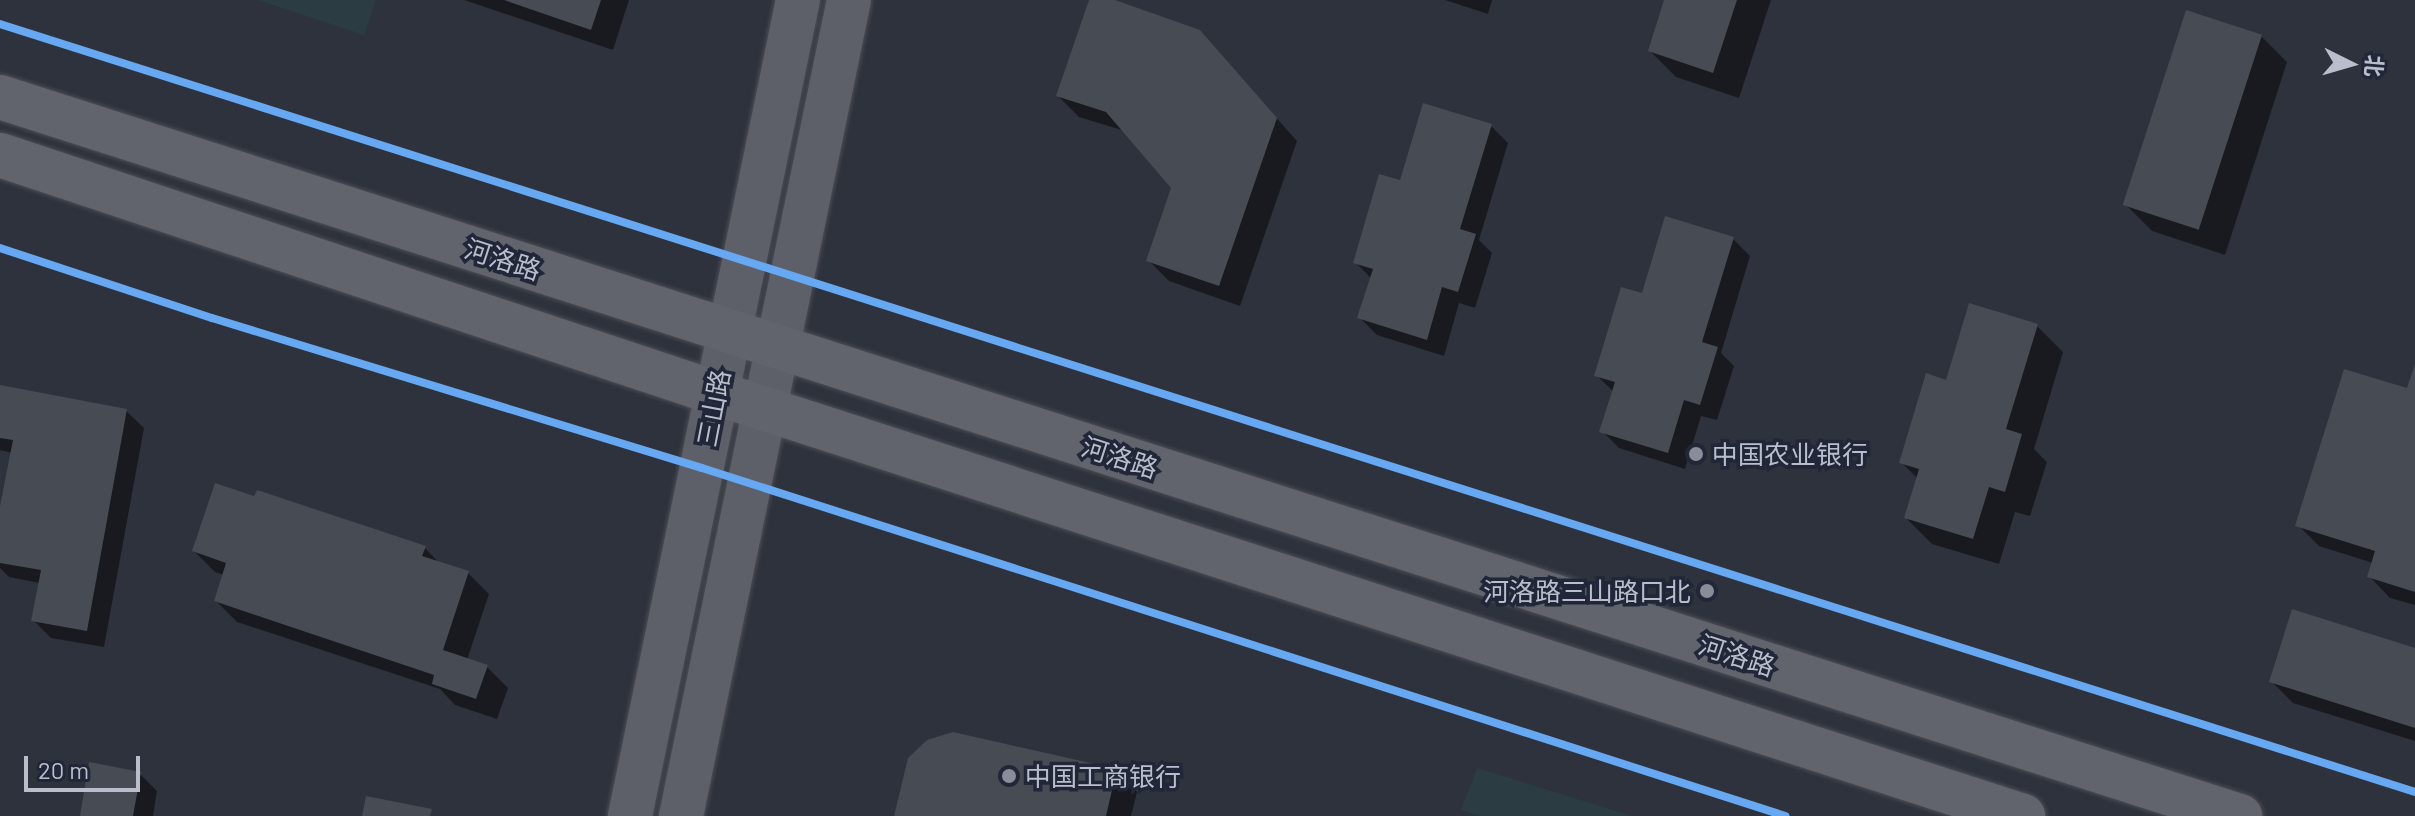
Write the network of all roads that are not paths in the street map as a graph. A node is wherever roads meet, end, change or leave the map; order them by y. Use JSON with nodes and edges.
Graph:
{"nodes":[{"id":1,"x":798,"y":0,"type":"edge"},
{"id":2,"x":849,"y":0,"type":"edge"},
{"id":3,"x":0,"y":97,"type":"edge"},
{"id":4,"x":0,"y":155,"type":"edge"},
{"id":5,"x":728,"y":330,"type":"junction"},
{"id":6,"x":776,"y":347,"type":"junction"},
{"id":7,"x":716,"y":393,"type":"junction"},
{"id":8,"x":765,"y":409,"type":"junction"},
{"id":9,"x":630,"y":816,"type":"edge"},
{"id":10,"x":681,"y":816,"type":"edge"},
{"id":11,"x":2023,"y":816,"type":"edge"},
{"id":12,"x":2240,"y":816,"type":"edge"}],
"edges":[{"from":1,"to":5,"type":"street","name":"三山路"},
{"from":2,"to":6,"type":"street","name":"三山路"},
{"from":3,"to":5,"type":"main road","name":"河洛路"},
{"from":4,"to":7,"type":"main road"},
{"from":5,"to":6,"type":"main road","name":"河洛路"},
{"from":5,"to":7,"type":"street","name":"三山路"},
{"from":6,"to":8,"type":"street","name":"三山路"},
{"from":6,"to":12,"type":"main road","name":"河洛路"},
{"from":7,"to":8,"type":"main road"},
{"from":7,"to":9,"type":"street","name":"三山路"},
{"from":8,"to":10,"type":"street","name":"三山路"},
{"from":8,"to":11,"type":"main road"}]}
